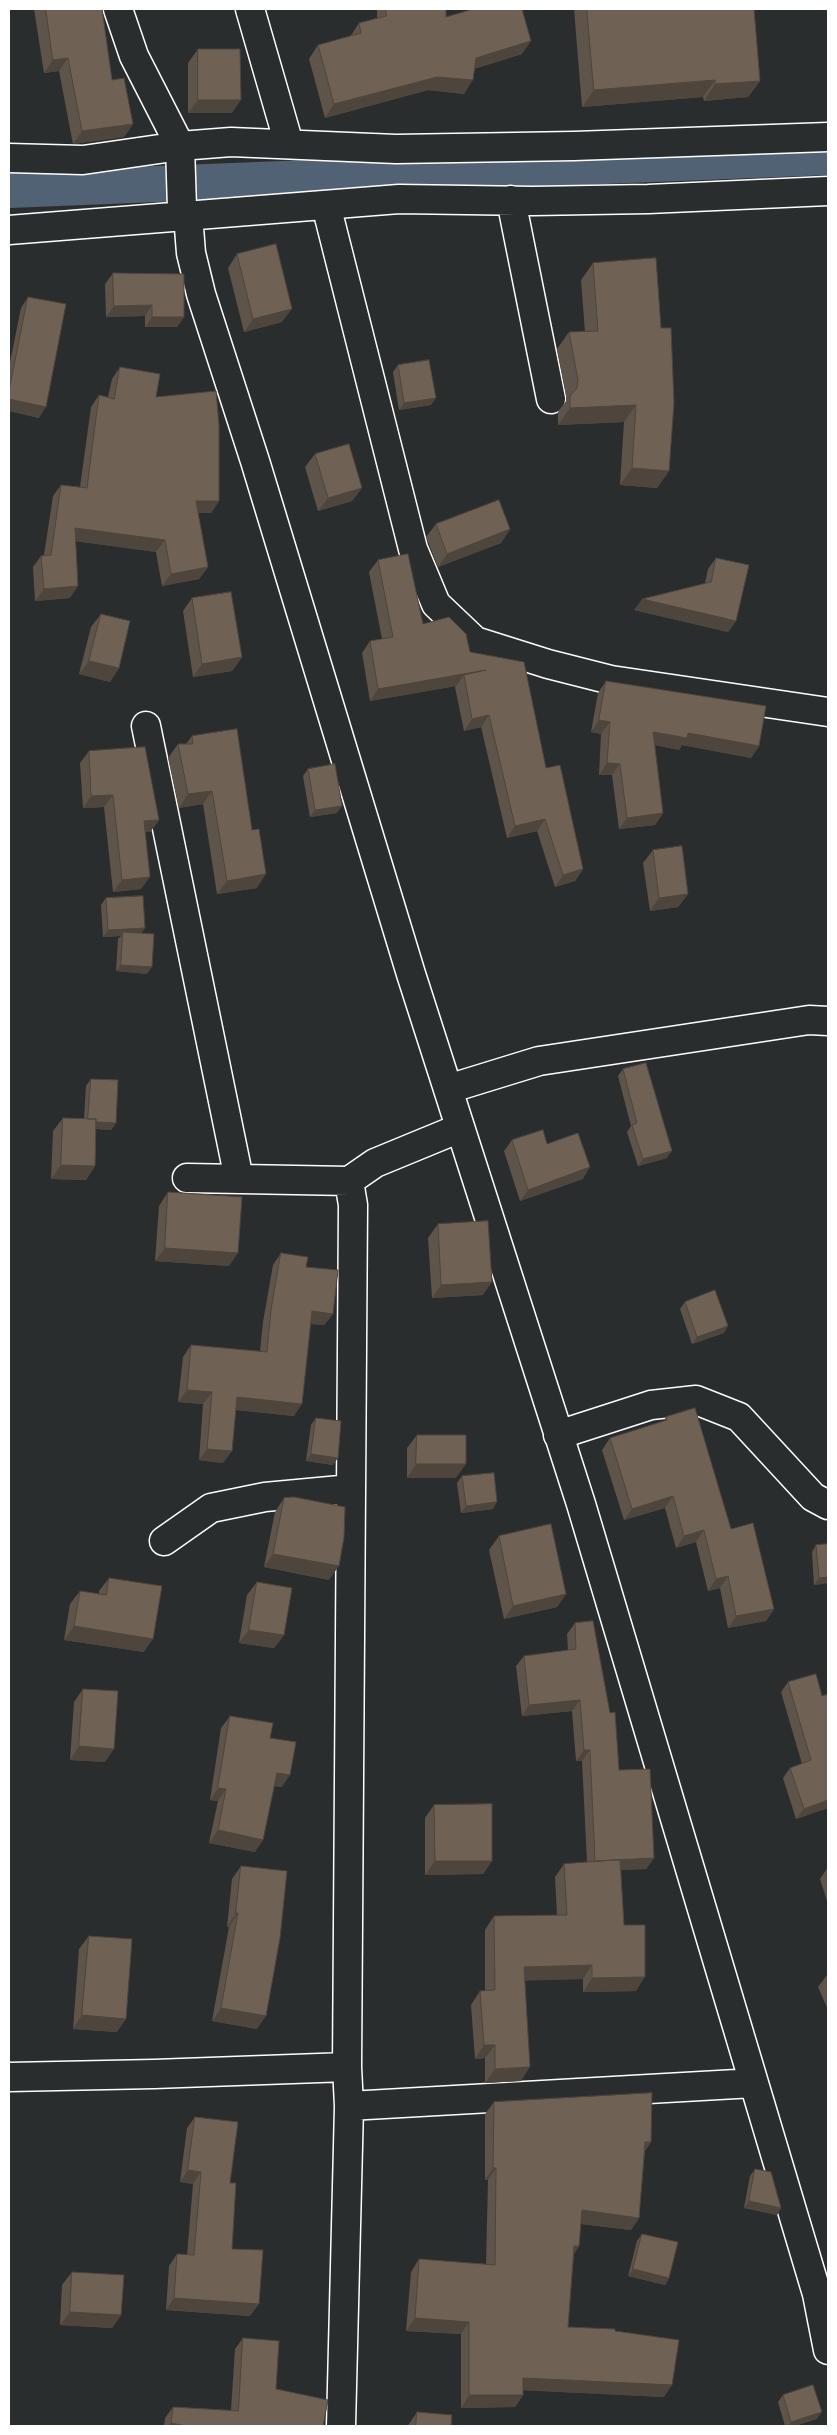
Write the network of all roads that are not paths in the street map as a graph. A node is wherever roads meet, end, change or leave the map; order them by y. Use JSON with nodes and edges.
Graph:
{"nodes":[{"id":1,"x":118,"y":9,"type":"edge"},
{"id":2,"x":250,"y":9,"type":"edge"},
{"id":3,"x":828,"y":137,"type":"edge"},
{"id":4,"x":289,"y":144,"type":"junction"},
{"id":5,"x":180,"y":157,"type":"junction"},
{"id":6,"x":9,"y":158,"type":"edge"},
{"id":7,"x":828,"y":191,"type":"edge"},
{"id":8,"x":326,"y":205,"type":"junction"},
{"id":9,"x":513,"y":210,"type":"junction"},
{"id":10,"x":185,"y":211,"type":"junction"},
{"id":11,"x":9,"y":230,"type":"edge"},
{"id":12,"x":551,"y":399,"type":"dead end"},
{"id":13,"x":828,"y":712,"type":"edge"},
{"id":14,"x":146,"y":726,"type":"dead end"},
{"id":15,"x":828,"y":1021,"type":"edge"},
{"id":16,"x":448,"y":1089,"type":"junction"},
{"id":17,"x":460,"y":1128,"type":"junction"},
{"id":18,"x":187,"y":1178,"type":"dead end"},
{"id":19,"x":239,"y":1179,"type":"junction"},
{"id":20,"x":349,"y":1181,"type":"junction"},
{"id":21,"x":558,"y":1435,"type":"junction"},
{"id":22,"x":351,"y":1489,"type":"junction"},
{"id":23,"x":828,"y":1505,"type":"edge"},
{"id":24,"x":164,"y":1541,"type":"dead end"},
{"id":25,"x":347,"y":2066,"type":"junction"},
{"id":26,"x":17,"y":2076,"type":"edge"},
{"id":27,"x":754,"y":2083,"type":"junction"},
{"id":28,"x":349,"y":2106,"type":"junction"},
{"id":29,"x":828,"y":2350,"type":"edge"},
{"id":30,"x":341,"y":2426,"type":"edge"}],
"edges":[{"from":1,"to":5,"type":"street"},
{"from":2,"to":4,"type":"street"},
{"from":3,"to":4,"type":"street"},
{"from":4,"to":5,"type":"street"},
{"from":5,"to":6,"type":"street"},
{"from":5,"to":10,"type":"street"},
{"from":7,"to":9,"type":"street"},
{"from":8,"to":9,"type":"street"},
{"from":8,"to":10,"type":"street"},
{"from":8,"to":13,"type":"street"},
{"from":9,"to":12,"type":"street"},
{"from":10,"to":11,"type":"street"},
{"from":10,"to":16,"type":"street"},
{"from":14,"to":19,"type":"street"},
{"from":15,"to":16,"type":"street"},
{"from":16,"to":17,"type":"street"},
{"from":17,"to":20,"type":"street"},
{"from":17,"to":21,"type":"street"},
{"from":18,"to":19,"type":"street"},
{"from":19,"to":20,"type":"street"},
{"from":20,"to":22,"type":"street"},
{"from":21,"to":23,"type":"street"},
{"from":21,"to":27,"type":"street"},
{"from":22,"to":24,"type":"street"},
{"from":22,"to":25,"type":"street"},
{"from":25,"to":26,"type":"street"},
{"from":25,"to":28,"type":"street"},
{"from":27,"to":28,"type":"street"},
{"from":27,"to":29,"type":"street"},
{"from":28,"to":30,"type":"street"}]}
